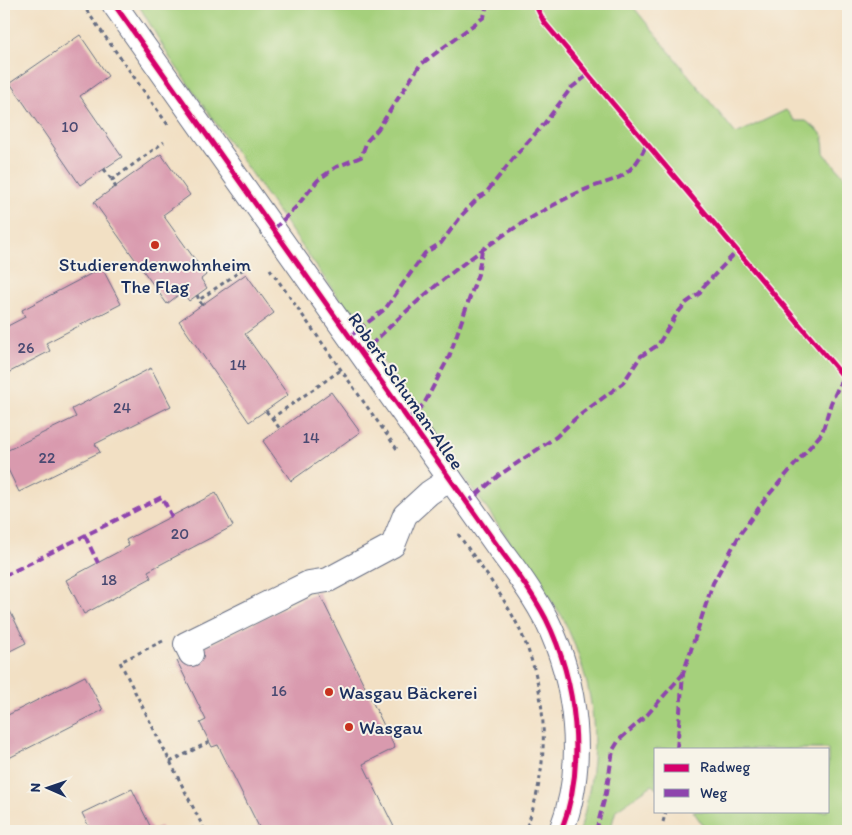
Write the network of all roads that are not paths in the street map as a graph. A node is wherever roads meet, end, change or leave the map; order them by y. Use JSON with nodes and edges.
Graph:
{"nodes":[{"id":1,"x":114,"y":4,"type":"edge"},
{"id":2,"x":450,"y":479,"type":"junction"},
{"id":3,"x":191,"y":654,"type":"dead end"},
{"id":4,"x":561,"y":831,"type":"edge"}],
"edges":[{"from":1,"to":2,"type":"street","name":"Robert-Schuman-Allee"},
{"from":2,"to":3,"type":"street"},
{"from":2,"to":4,"type":"street","name":"Robert-Schuman-Allee"}]}
